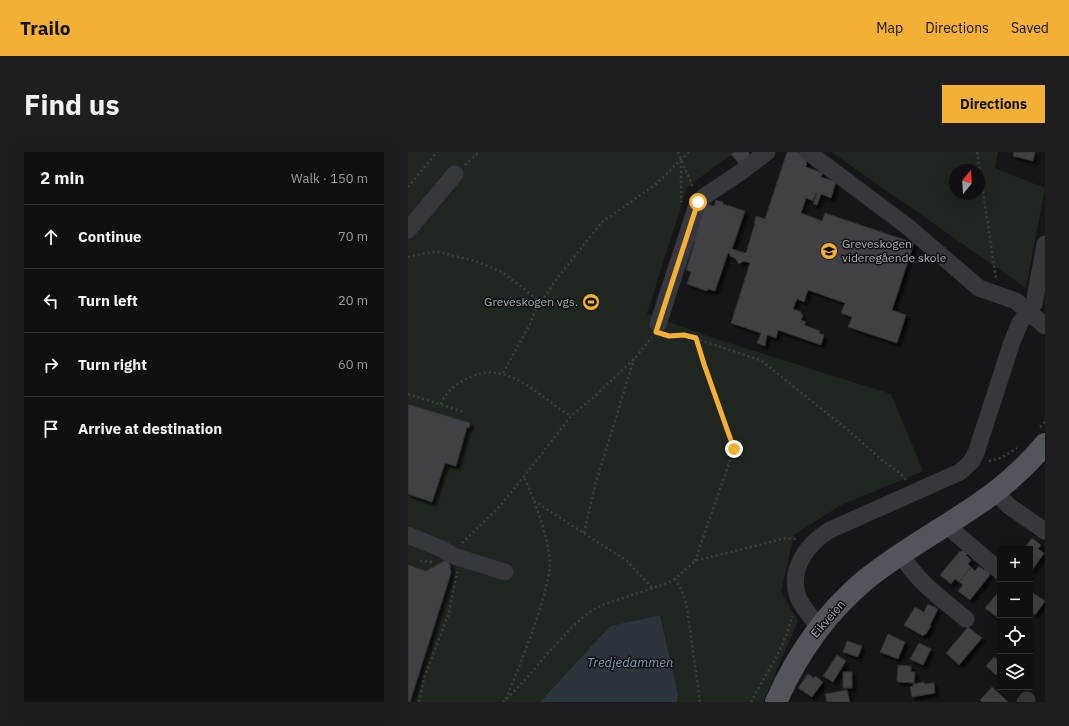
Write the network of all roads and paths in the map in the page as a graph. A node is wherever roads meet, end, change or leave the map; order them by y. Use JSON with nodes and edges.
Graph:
{"nodes":[{"id":1,"x":437,"y":152,"type":"edge"},
{"id":2,"x":678,"y":152,"type":"edge"},
{"id":3,"x":689,"y":152,"type":"edge"},
{"id":4,"x":767,"y":152,"type":"edge"},
{"id":5,"x":808,"y":152,"type":"edge"},
{"id":6,"x":977,"y":152,"type":"edge"},
{"id":7,"x":681,"y":160,"type":"junction"},
{"id":8,"x":455,"y":174,"type":"dead end"},
{"id":9,"x":408,"y":187,"type":"edge"},
{"id":10,"x":702,"y":198,"type":"junction"},
{"id":11,"x":408,"y":230,"type":"edge"},
{"id":12,"x":1045,"y":244,"type":"edge"},
{"id":13,"x":408,"y":258,"type":"edge"},
{"id":14,"x":996,"y":294,"type":"junction"},
{"id":15,"x":540,"y":300,"type":"junction"},
{"id":16,"x":1029,"y":312,"type":"junction"},
{"id":17,"x":1045,"y":326,"type":"edge"},
{"id":18,"x":657,"y":328,"type":"junction"},
{"id":19,"x":696,"y":338,"type":"junction"},
{"id":20,"x":634,"y":358,"type":"junction"},
{"id":21,"x":503,"y":373,"type":"junction"},
{"id":22,"x":408,"y":394,"type":"edge"},
{"id":23,"x":441,"y":404,"type":"junction"},
{"id":24,"x":464,"y":412,"type":"dead end"},
{"id":25,"x":571,"y":416,"type":"junction"},
{"id":26,"x":1045,"y":422,"type":"edge"},
{"id":27,"x":1036,"y":448,"type":"edge"},
{"id":28,"x":971,"y":462,"type":"junction"},
{"id":29,"x":524,"y":477,"type":"junction"},
{"id":30,"x":995,"y":492,"type":"junction"},
{"id":31,"x":915,"y":493,"type":"junction"},
{"id":32,"x":534,"y":501,"type":"junction"},
{"id":33,"x":946,"y":525,"type":"junction"},
{"id":34,"x":1045,"y":531,"type":"edge"},
{"id":35,"x":584,"y":533,"type":"junction"},
{"id":36,"x":408,"y":535,"type":"edge"},
{"id":37,"x":797,"y":546,"type":"dead end"},
{"id":38,"x":901,"y":554,"type":"junction"},
{"id":39,"x":454,"y":556,"type":"junction"},
{"id":40,"x":695,"y":561,"type":"junction"},
{"id":41,"x":997,"y":568,"type":"edge"},
{"id":42,"x":505,"y":572,"type":"dead end"},
{"id":43,"x":675,"y":579,"type":"junction"},
{"id":44,"x":652,"y":588,"type":"junction"},
{"id":45,"x":793,"y":611,"type":"dead end"},
{"id":46,"x":966,"y":619,"type":"dead end"},
{"id":47,"x":820,"y":628,"type":"junction"},
{"id":48,"x":506,"y":699,"type":"junction"},
{"id":49,"x":419,"y":702,"type":"edge"},
{"id":50,"x":503,"y":702,"type":"edge"},
{"id":51,"x":700,"y":702,"type":"edge"},
{"id":52,"x":751,"y":702,"type":"edge"},
{"id":53,"x":776,"y":702,"type":"edge"}],
"edges":[{"from":1,"to":9,"type":"path"},
{"from":2,"to":7,"type":"path"},
{"from":3,"to":7,"type":"path"},
{"from":4,"to":10,"type":"street"},
{"from":5,"to":14,"type":"street"},
{"from":6,"to":14,"type":"path"},
{"from":7,"to":10,"type":"path"},
{"from":7,"to":15,"type":"path"},
{"from":8,"to":11,"type":"street"},
{"from":10,"to":18,"type":"street"},
{"from":12,"to":16,"type":"street"},
{"from":13,"to":15,"type":"path"},
{"from":14,"to":16,"type":"street"},
{"from":15,"to":21,"type":"path"},
{"from":16,"to":17,"type":"street"},
{"from":16,"to":28,"type":"street"},
{"from":18,"to":19,"type":"path"},
{"from":18,"to":20,"type":"path"},
{"from":19,"to":31,"type":"path"},
{"from":19,"to":40,"type":"path"},
{"from":20,"to":25,"type":"path"},
{"from":20,"to":35,"type":"path"},
{"from":21,"to":23,"type":"path"},
{"from":21,"to":25,"type":"path"},
{"from":22,"to":23,"type":"path"},
{"from":23,"to":24,"type":"path"},
{"from":25,"to":29,"type":"path"},
{"from":26,"to":27,"type":"path"},
{"from":27,"to":28,"type":"path"},
{"from":27,"to":30,"type":"main road","name":"Eikveien"},
{"from":28,"to":31,"type":"street"},
{"from":29,"to":32,"type":"path"},
{"from":29,"to":39,"type":"path"},
{"from":30,"to":33,"type":"main road","name":"Eikveien"},
{"from":30,"to":34,"type":"street"},
{"from":31,"to":47,"type":"street"},
{"from":32,"to":35,"type":"path"},
{"from":32,"to":48,"type":"path"},
{"from":33,"to":38,"type":"main road","name":"Eikveien"},
{"from":33,"to":41,"type":"street"},
{"from":35,"to":44,"type":"path"},
{"from":36,"to":39,"type":"street"},
{"from":37,"to":40,"type":"path"},
{"from":38,"to":46,"type":"street"},
{"from":38,"to":47,"type":"main road","name":"Eikveien"},
{"from":39,"to":42,"type":"street"},
{"from":39,"to":49,"type":"path"},
{"from":40,"to":43,"type":"path"},
{"from":43,"to":44,"type":"path"},
{"from":43,"to":51,"type":"path"},
{"from":44,"to":48,"type":"path"},
{"from":45,"to":52,"type":"path"},
{"from":47,"to":53,"type":"main road","name":"Eikveien"},
{"from":48,"to":50,"type":"path"}]}
